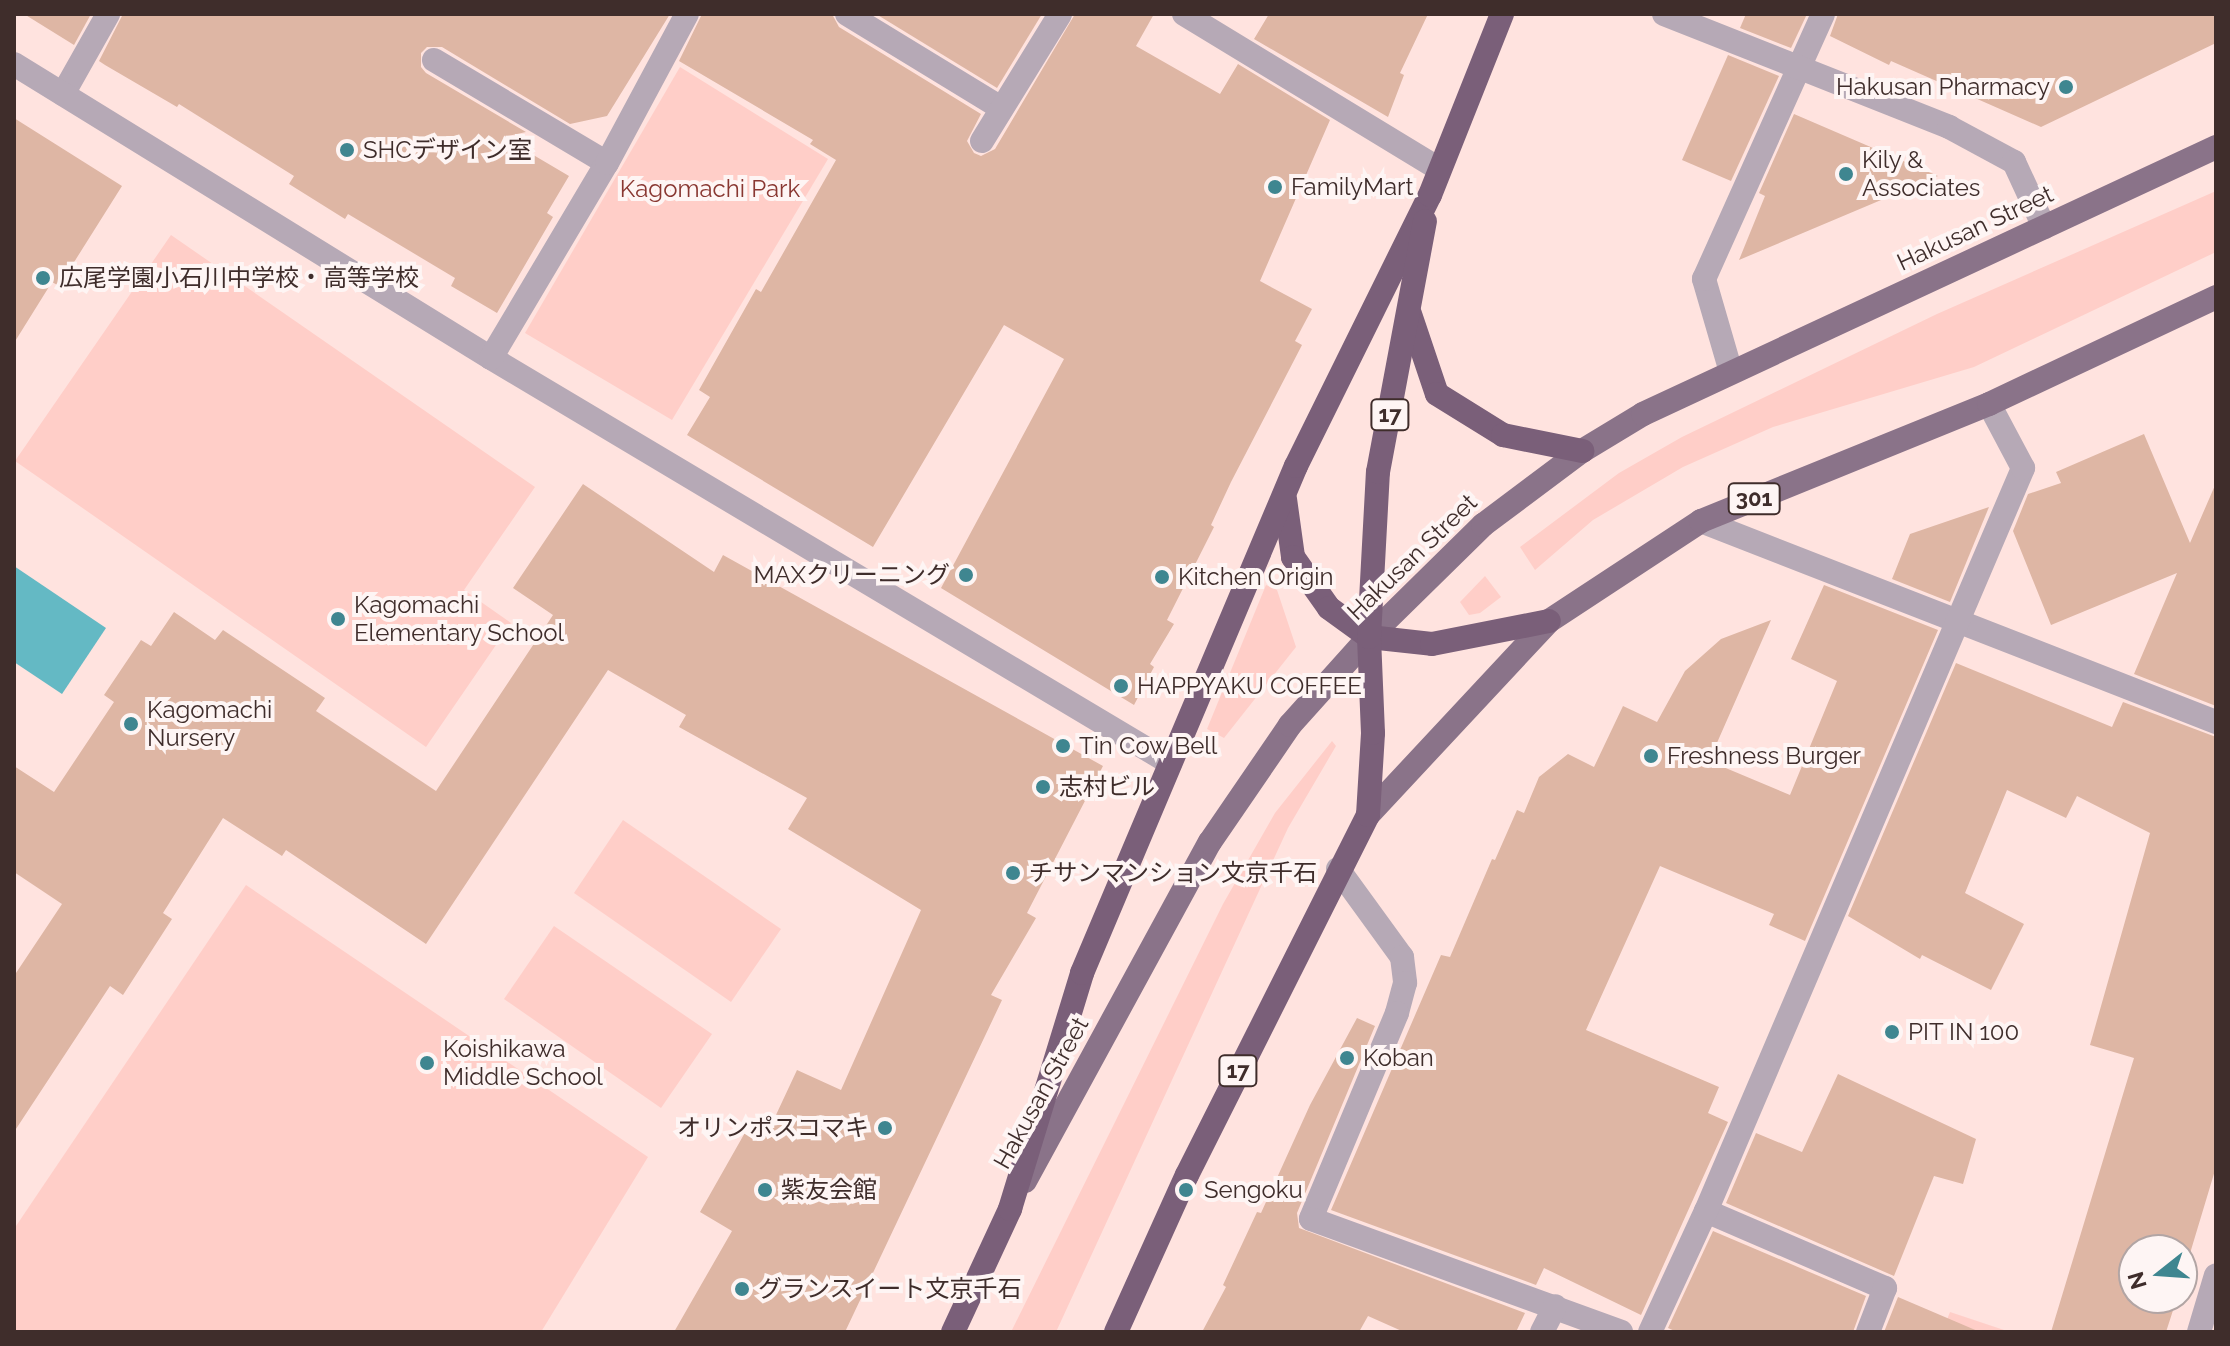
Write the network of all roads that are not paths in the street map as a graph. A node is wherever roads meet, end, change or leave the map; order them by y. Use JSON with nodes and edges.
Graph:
{"nodes":[{"id":1,"x":108,"y":14,"type":"edge"},
{"id":2,"x":687,"y":14,"type":"edge"},
{"id":3,"x":847,"y":14,"type":"edge"},
{"id":4,"x":1060,"y":14,"type":"edge"},
{"id":5,"x":1184,"y":14,"type":"edge"},
{"id":6,"x":1502,"y":14,"type":"edge"},
{"id":7,"x":1664,"y":14,"type":"edge"},
{"id":8,"x":1823,"y":14,"type":"edge"},
{"id":9,"x":434,"y":60,"type":"dead end"},
{"id":10,"x":14,"y":64,"type":"edge"},
{"id":11,"x":1796,"y":69,"type":"junction"},
{"id":12,"x":63,"y":94,"type":"junction"},
{"id":13,"x":1001,"y":108,"type":"junction"},
{"id":14,"x":982,"y":141,"type":"dead end"},
{"id":15,"x":2216,"y":147,"type":"edge"},
{"id":16,"x":607,"y":163,"type":"junction"},
{"id":17,"x":1439,"y":169,"type":"junction"},
{"id":18,"x":1430,"y":195,"type":"junction"},
{"id":19,"x":2044,"y":227,"type":"junction"},
{"id":20,"x":2216,"y":297,"type":"edge"},
{"id":21,"x":1409,"y":312,"type":"junction"},
{"id":22,"x":491,"y":358,"type":"junction"},
{"id":23,"x":1731,"y":372,"type":"junction"},
{"id":24,"x":1989,"y":404,"type":"junction"},
{"id":25,"x":1582,"y":451,"type":"junction"},
{"id":26,"x":1285,"y":497,"type":"junction"},
{"id":27,"x":1701,"y":521,"type":"junction"},
{"id":28,"x":1956,"y":620,"type":"junction"},
{"id":29,"x":1549,"y":621,"type":"junction"},
{"id":30,"x":1369,"y":637,"type":"junction"},
{"id":31,"x":2216,"y":722,"type":"edge"},
{"id":32,"x":1170,"y":763,"type":"junction"},
{"id":33,"x":1368,"y":815,"type":"junction"},
{"id":34,"x":1338,"y":869,"type":"junction"},
{"id":35,"x":1010,"y":1209,"type":"junction"},
{"id":36,"x":1706,"y":1211,"type":"junction"},
{"id":37,"x":2216,"y":1275,"type":"edge"},
{"id":38,"x":1555,"y":1306,"type":"junction"},
{"id":39,"x":953,"y":1332,"type":"edge"},
{"id":40,"x":1116,"y":1332,"type":"edge"},
{"id":41,"x":1542,"y":1332,"type":"edge"},
{"id":42,"x":1621,"y":1332,"type":"edge"},
{"id":43,"x":1650,"y":1332,"type":"edge"},
{"id":44,"x":1868,"y":1332,"type":"edge"},
{"id":45,"x":2199,"y":1332,"type":"edge"}],
"edges":[{"from":1,"to":12,"type":"street"},
{"from":2,"to":16,"type":"street"},
{"from":3,"to":13,"type":"street"},
{"from":4,"to":13,"type":"street"},
{"from":5,"to":17,"type":"street"},
{"from":6,"to":17,"type":"highway","number":"17"},
{"from":7,"to":11,"type":"street"},
{"from":8,"to":11,"type":"street"},
{"from":9,"to":16,"type":"street"},
{"from":10,"to":12,"type":"street"},
{"from":11,"to":19,"type":"street"},
{"from":11,"to":23,"type":"street"},
{"from":12,"to":22,"type":"street"},
{"from":13,"to":14,"type":"street"},
{"from":15,"to":19,"type":"main road","name":"Hakusan Street"},
{"from":16,"to":22,"type":"street"},
{"from":17,"to":18,"type":"highway","number":"17"},
{"from":18,"to":21,"type":"highway","number":"17"},
{"from":18,"to":26,"type":"highway","number":"17"},
{"from":19,"to":23,"type":"main road","name":"Hakusan Street"},
{"from":20,"to":24,"type":"main road","number":"301"},
{"from":21,"to":25,"type":"highway","number":"17"},
{"from":21,"to":30,"type":"highway","number":"17"},
{"from":22,"to":32,"type":"street"},
{"from":23,"to":25,"type":"main road","name":"Hakusan Street"},
{"from":24,"to":27,"type":"main road","number":"301"},
{"from":24,"to":28,"type":"street"},
{"from":25,"to":30,"type":"main road","name":"Hakusan Street"},
{"from":26,"to":30,"type":"highway","number":"17"},
{"from":26,"to":32,"type":"highway","number":"17"},
{"from":27,"to":28,"type":"street"},
{"from":27,"to":29,"type":"main road","number":"301"},
{"from":28,"to":31,"type":"street"},
{"from":28,"to":36,"type":"street"},
{"from":29,"to":30,"type":"highway","number":"17"},
{"from":29,"to":33,"type":"main road","number":"301"},
{"from":30,"to":33,"type":"highway","number":"17"},
{"from":30,"to":35,"type":"main road","name":"Hakusan Street"},
{"from":32,"to":35,"type":"highway","number":"17"},
{"from":33,"to":34,"type":"highway","number":"17"},
{"from":34,"to":38,"type":"street"},
{"from":34,"to":40,"type":"highway","number":"17"},
{"from":35,"to":39,"type":"highway","name":"Hakusan Street","number":"17"},
{"from":36,"to":43,"type":"street"},
{"from":36,"to":44,"type":"street"},
{"from":37,"to":45,"type":"street"},
{"from":38,"to":41,"type":"street"},
{"from":38,"to":42,"type":"street"}]}
